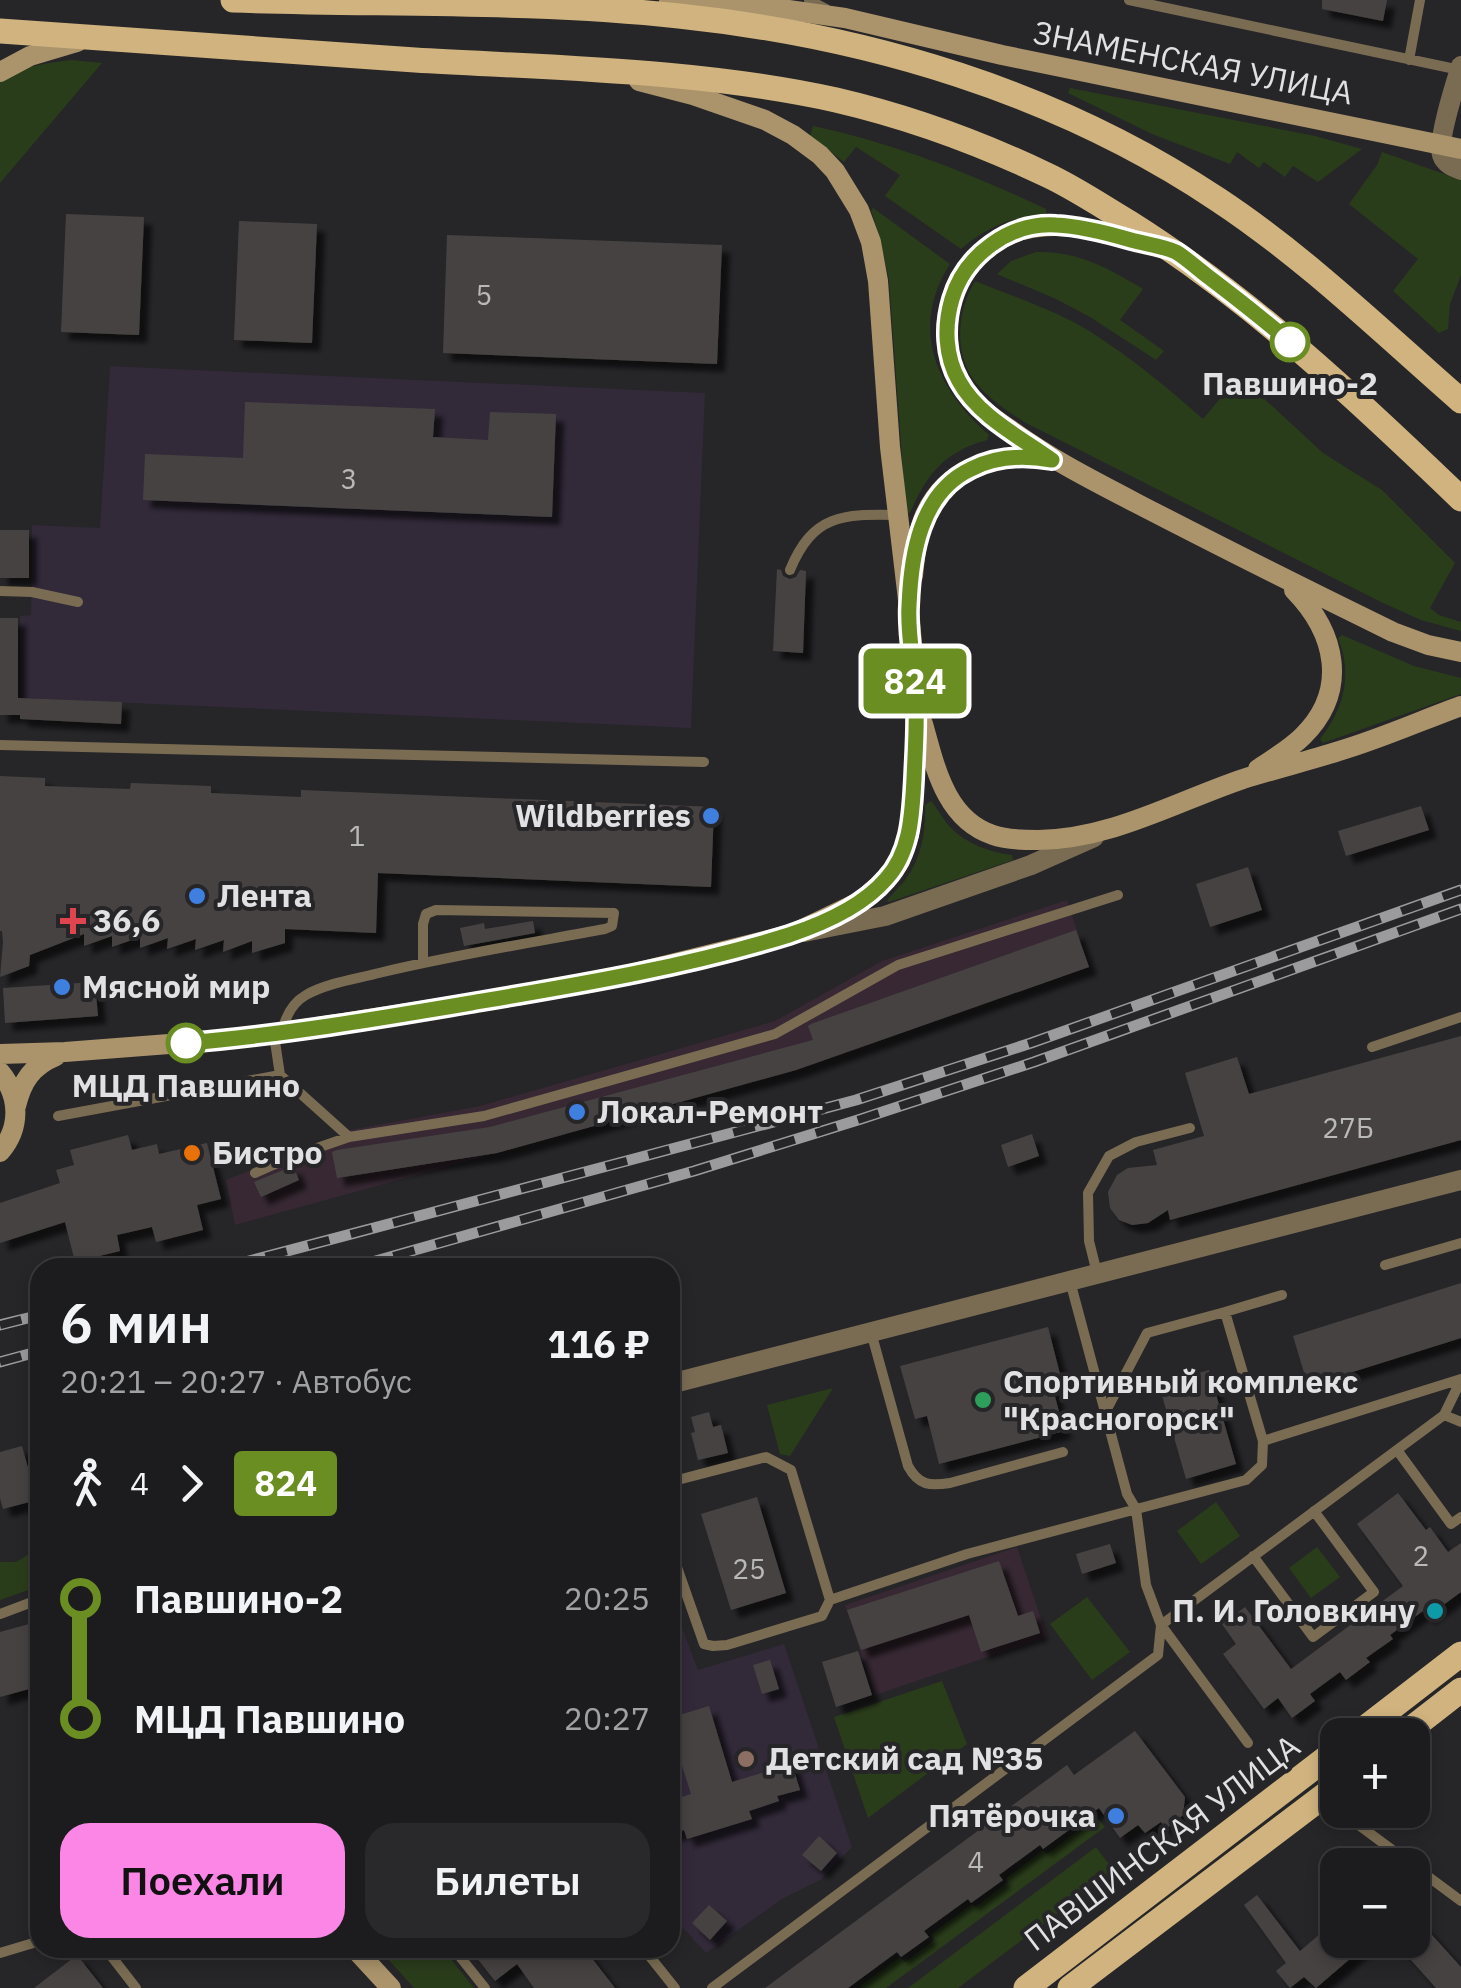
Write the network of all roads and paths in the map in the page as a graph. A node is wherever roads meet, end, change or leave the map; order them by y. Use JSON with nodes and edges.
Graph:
{"nodes":[{"id":1,"x":233,"y":0,"type":"edge"},
{"id":2,"x":809,"y":0,"type":"edge"},
{"id":3,"x":1129,"y":0,"type":"edge"},
{"id":4,"x":1420,"y":0,"type":"edge"},
{"id":5,"x":438,"y":2,"type":"edge"},
{"id":6,"x":556,"y":7,"type":"junction"},
{"id":7,"x":845,"y":18,"type":"junction"},
{"id":8,"x":0,"y":31,"type":"edge"},
{"id":9,"x":108,"y":39,"type":"junction"},
{"id":10,"x":1409,"y":60,"type":"junction"},
{"id":11,"x":593,"y":70,"type":"junction"},
{"id":12,"x":0,"y":72,"type":"edge"},
{"id":13,"x":1459,"y":75,"type":"edge"},
{"id":14,"x":1451,"y":146,"type":"edge"},
{"id":15,"x":1461,"y":170,"type":"edge"},
{"id":16,"x":1175,"y":252,"type":"junction"},
{"id":17,"x":1461,"y":402,"type":"edge"},
{"id":18,"x":1052,"y":460,"type":"junction"},
{"id":19,"x":1461,"y":499,"type":"edge"},
{"id":20,"x":897,"y":515,"type":"junction"},
{"id":21,"x":790,"y":570,"type":"dead end"},
{"id":22,"x":1273,"y":573,"type":"junction"},
{"id":23,"x":0,"y":592,"type":"edge"},
{"id":24,"x":78,"y":602,"type":"dead end"},
{"id":25,"x":909,"y":608,"type":"junction"},
{"id":26,"x":1461,"y":652,"type":"edge"},
{"id":27,"x":916,"y":703,"type":"junction"},
{"id":28,"x":1461,"y":706,"type":"edge"},
{"id":29,"x":0,"y":745,"type":"edge"},
{"id":30,"x":704,"y":762,"type":"dead end"},
{"id":31,"x":1242,"y":779,"type":"junction"},
{"id":32,"x":1109,"y":830,"type":"junction"},
{"id":33,"x":1118,"y":895,"type":"dead end"},
{"id":34,"x":792,"y":934,"type":"junction"},
{"id":35,"x":423,"y":962,"type":"junction"},
{"id":36,"x":1461,"y":1017,"type":"edge"},
{"id":37,"x":278,"y":1033,"type":"junction"},
{"id":38,"x":1372,"y":1046,"type":"dead end"},
{"id":39,"x":66,"y":1052,"type":"junction"},
{"id":40,"x":0,"y":1054,"type":"edge"},
{"id":41,"x":0,"y":1072,"type":"edge"},
{"id":42,"x":280,"y":1075,"type":"junction"},
{"id":43,"x":16,"y":1106,"type":"junction"},
{"id":44,"x":58,"y":1116,"type":"dead end"},
{"id":45,"x":1190,"y":1128,"type":"dead end"},
{"id":46,"x":348,"y":1137,"type":"junction"},
{"id":47,"x":0,"y":1152,"type":"edge"},
{"id":48,"x":254,"y":1173,"type":"dead end"},
{"id":49,"x":1461,"y":1180,"type":"edge"},
{"id":50,"x":1461,"y":1243,"type":"edge"},
{"id":51,"x":1385,"y":1265,"type":"dead end"},
{"id":52,"x":1098,"y":1273,"type":"junction"},
{"id":53,"x":1070,"y":1280,"type":"junction"},
{"id":54,"x":1282,"y":1295,"type":"dead end"},
{"id":55,"x":1225,"y":1312,"type":"junction"},
{"id":56,"x":871,"y":1332,"type":"junction"},
{"id":57,"x":1461,"y":1380,"type":"edge"},
{"id":58,"x":680,"y":1381,"type":"edge"},
{"id":59,"x":1105,"y":1412,"type":"junction"},
{"id":60,"x":1444,"y":1415,"type":"junction"},
{"id":61,"x":1461,"y":1422,"type":"edge"},
{"id":62,"x":1263,"y":1442,"type":"junction"},
{"id":63,"x":1397,"y":1450,"type":"junction"},
{"id":64,"x":1063,"y":1452,"type":"dead end"},
{"id":65,"x":680,"y":1479,"type":"edge"},
{"id":66,"x":1136,"y":1509,"type":"junction"},
{"id":67,"x":1314,"y":1511,"type":"junction"},
{"id":68,"x":1461,"y":1517,"type":"edge"},
{"id":69,"x":1253,"y":1556,"type":"junction"},
{"id":70,"x":680,"y":1578,"type":"edge"},
{"id":71,"x":830,"y":1600,"type":"junction"},
{"id":72,"x":30,"y":1604,"type":"edge"},
{"id":73,"x":0,"y":1614,"type":"edge"},
{"id":74,"x":1160,"y":1625,"type":"junction"},
{"id":75,"x":1461,"y":1654,"type":"edge"},
{"id":76,"x":1461,"y":1690,"type":"edge"},
{"id":77,"x":1378,"y":1718,"type":"edge"},
{"id":78,"x":1425,"y":1718,"type":"edge"},
{"id":79,"x":1248,"y":1743,"type":"dead end"},
{"id":80,"x":1320,"y":1763,"type":"edge"},
{"id":81,"x":1320,"y":1799,"type":"edge"},
{"id":82,"x":1363,"y":1828,"type":"edge"},
{"id":83,"x":1461,"y":1901,"type":"edge"},
{"id":84,"x":30,"y":1944,"type":"edge"},
{"id":85,"x":0,"y":1953,"type":"edge"},
{"id":86,"x":112,"y":1958,"type":"edge"},
{"id":87,"x":363,"y":1958,"type":"edge"},
{"id":88,"x":461,"y":1958,"type":"edge"},
{"id":89,"x":651,"y":1958,"type":"edge"},
{"id":90,"x":136,"y":1988,"type":"edge"},
{"id":91,"x":391,"y":1988,"type":"edge"},
{"id":92,"x":484,"y":1988,"type":"edge"},
{"id":93,"x":675,"y":1988,"type":"edge"},
{"id":94,"x":712,"y":1988,"type":"edge"},
{"id":95,"x":1026,"y":1988,"type":"edge"},
{"id":96,"x":1070,"y":1988,"type":"edge"}],
"edges":[{"from":1,"to":5,"type":"main road"},
{"from":2,"to":7,"type":"lane"},
{"from":3,"to":10,"type":"lane"},
{"from":4,"to":10,"type":"lane"},
{"from":5,"to":6,"type":"main road"},
{"from":6,"to":7,"type":"main road","name":"ЗНАМЕНСКАЯ УЛИЦА"},
{"from":6,"to":17,"type":"main road"},
{"from":7,"to":14,"type":"main road","name":"ЗНАМЕНСКАЯ УЛИЦА"},
{"from":8,"to":9,"type":"main road"},
{"from":9,"to":11,"type":"main road"},
{"from":9,"to":12,"type":"main road"},
{"from":10,"to":13,"type":"lane"},
{"from":11,"to":16,"type":"main road"},
{"from":11,"to":20,"type":"main road"},
{"from":13,"to":14,"type":"street"},
{"from":14,"to":15,"type":"street"},
{"from":16,"to":18,"type":"main road"},
{"from":16,"to":19,"type":"main road"},
{"from":18,"to":22,"type":"main road"},
{"from":18,"to":25,"type":"main road"},
{"from":20,"to":21,"type":"lane"},
{"from":20,"to":25,"type":"main road"},
{"from":22,"to":26,"type":"main road"},
{"from":22,"to":31,"type":"main road"},
{"from":23,"to":24,"type":"lane"},
{"from":25,"to":27,"type":"main road"},
{"from":27,"to":32,"type":"main road"},
{"from":27,"to":34,"type":"main road"},
{"from":28,"to":31,"type":"main road"},
{"from":29,"to":30,"type":"lane"},
{"from":31,"to":32,"type":"main road"},
{"from":32,"to":34,"type":"street"},
{"from":33,"to":46,"type":"lane"},
{"from":34,"to":37,"type":"main road"},
{"from":35,"to":35,"type":"lane"},
{"from":35,"to":37,"type":"lane"},
{"from":36,"to":38,"type":"lane"},
{"from":37,"to":39,"type":"main road"},
{"from":37,"to":42,"type":"lane"},
{"from":39,"to":40,"type":"main road"},
{"from":39,"to":43,"type":"main road"},
{"from":41,"to":43,"type":"main road"},
{"from":42,"to":44,"type":"lane"},
{"from":42,"to":46,"type":"lane"},
{"from":43,"to":47,"type":"main road"},
{"from":45,"to":52,"type":"lane"},
{"from":46,"to":48,"type":"lane"},
{"from":49,"to":52,"type":"street"},
{"from":50,"to":51,"type":"lane"},
{"from":52,"to":53,"type":"street"},
{"from":53,"to":56,"type":"street"},
{"from":53,"to":59,"type":"lane"},
{"from":54,"to":55,"type":"lane"},
{"from":55,"to":59,"type":"lane"},
{"from":55,"to":62,"type":"lane"},
{"from":56,"to":58,"type":"street"},
{"from":56,"to":64,"type":"lane"},
{"from":57,"to":60,"type":"lane"},
{"from":57,"to":62,"type":"lane"},
{"from":59,"to":66,"type":"lane"},
{"from":60,"to":61,"type":"lane"},
{"from":60,"to":63,"type":"lane"},
{"from":62,"to":66,"type":"lane"},
{"from":63,"to":67,"type":"lane"},
{"from":63,"to":68,"type":"lane"},
{"from":65,"to":71,"type":"lane"},
{"from":66,"to":71,"type":"lane"},
{"from":66,"to":74,"type":"lane"},
{"from":67,"to":69,"type":"lane"},
{"from":67,"to":69,"type":"lane"},
{"from":69,"to":74,"type":"lane"},
{"from":70,"to":71,"type":"lane"},
{"from":72,"to":73,"type":"lane"},
{"from":74,"to":79,"type":"lane"},
{"from":74,"to":94,"type":"lane"},
{"from":75,"to":77,"type":"main road"},
{"from":76,"to":78,"type":"main road"},
{"from":80,"to":95,"type":"main road","name":"ПАВШИНСКАЯ УЛИЦА"},
{"from":81,"to":96,"type":"main road","name":"ПАВШИНСКАЯ УЛИЦА"},
{"from":82,"to":83,"type":"lane"},
{"from":84,"to":85,"type":"lane"},
{"from":86,"to":90,"type":"lane"},
{"from":87,"to":91,"type":"main road"},
{"from":88,"to":92,"type":"lane"},
{"from":89,"to":93,"type":"lane"}]}
